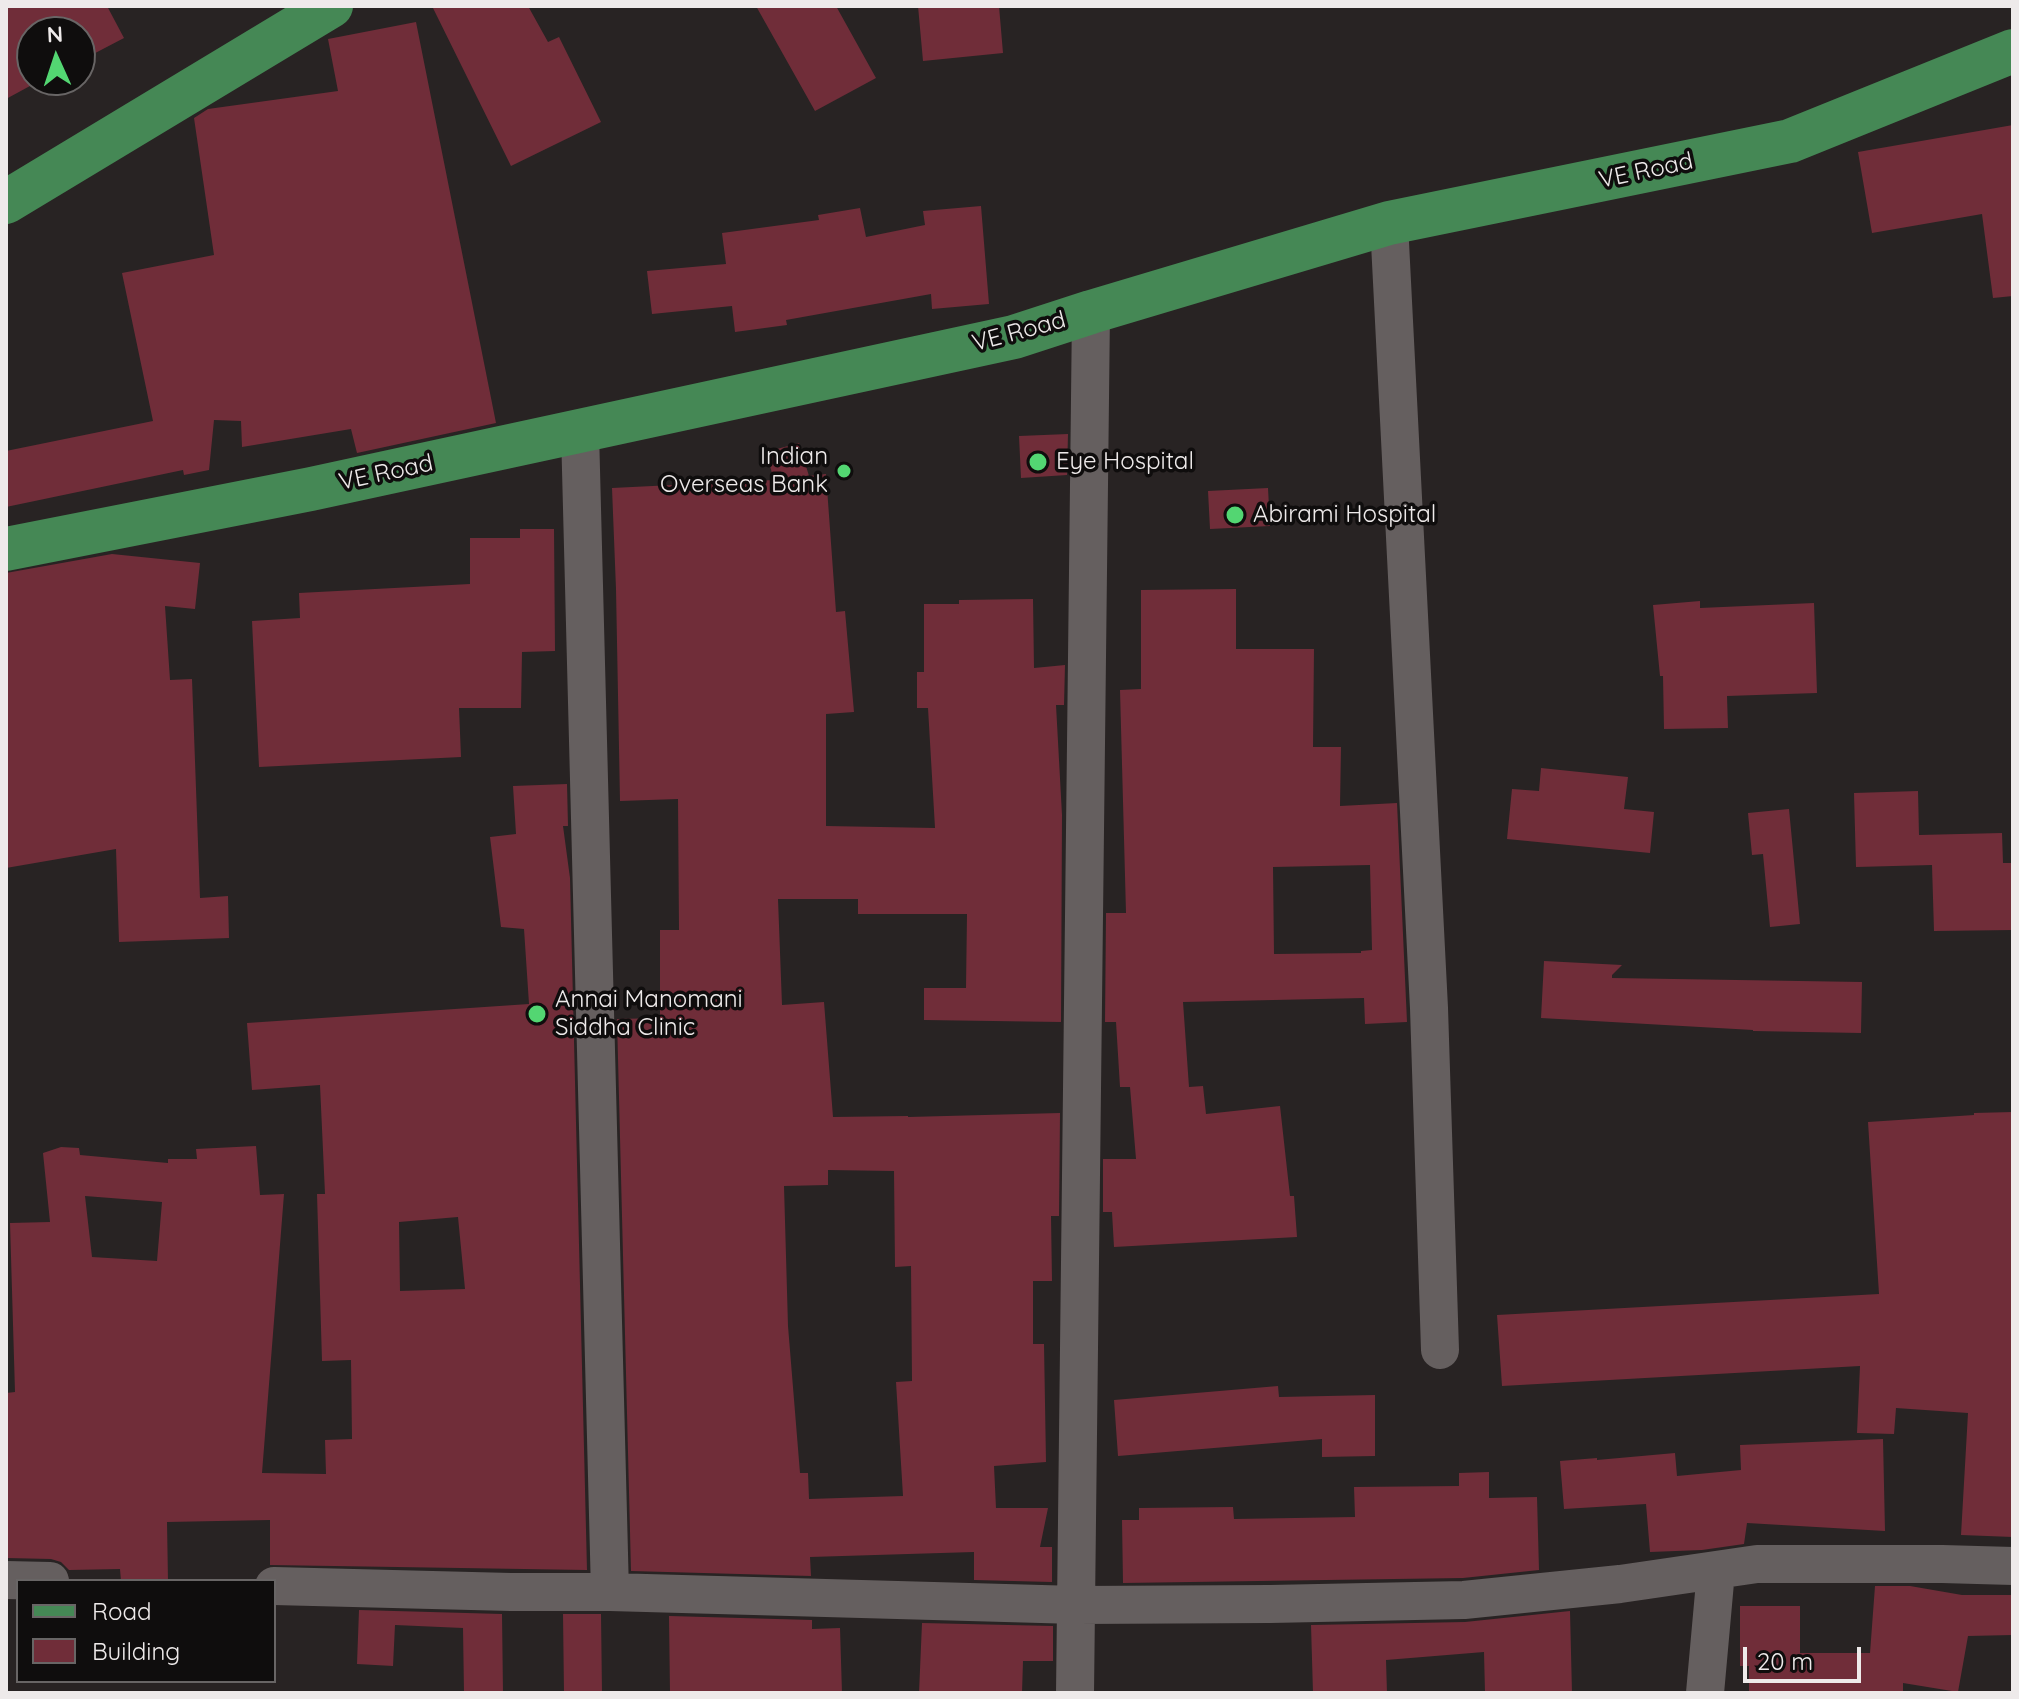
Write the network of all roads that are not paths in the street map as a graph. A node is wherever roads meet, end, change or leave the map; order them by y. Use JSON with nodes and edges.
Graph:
{"nodes":[{"id":1,"x":317,"y":10,"type":"edge"},
{"id":2,"x":2013,"y":51,"type":"edge"},
{"id":3,"x":6,"y":202,"type":"edge"},
{"id":4,"x":1389,"y":223,"type":"junction"},
{"id":5,"x":1091,"y":312,"type":"junction"},
{"id":6,"x":580,"y":431,"type":"junction"},
{"id":7,"x":6,"y":549,"type":"edge"},
{"id":8,"x":1440,"y":1350,"type":"dead end"},
{"id":9,"x":2013,"y":1566,"type":"edge"},
{"id":10,"x":1716,"y":1571,"type":"junction"},
{"id":11,"x":276,"y":1586,"type":"edge"},
{"id":12,"x":610,"y":1592,"type":"junction"},
{"id":13,"x":1077,"y":1605,"type":"junction"},
{"id":14,"x":1075,"y":1693,"type":"edge"},
{"id":15,"x":1705,"y":1693,"type":"edge"}],
"edges":[{"from":1,"to":3,"type":"main road"},
{"from":2,"to":4,"type":"main road","name":"VE Road"},
{"from":4,"to":5,"type":"main road","name":"VE Road"},
{"from":4,"to":8,"type":"street"},
{"from":5,"to":6,"type":"main road","name":"VE Road"},
{"from":5,"to":13,"type":"street"},
{"from":6,"to":7,"type":"main road","name":"VE Road"},
{"from":6,"to":12,"type":"street"},
{"from":9,"to":10,"type":"street"},
{"from":10,"to":13,"type":"street"},
{"from":10,"to":15,"type":"street"},
{"from":11,"to":12,"type":"street"},
{"from":12,"to":13,"type":"street"},
{"from":13,"to":14,"type":"street"}]}
